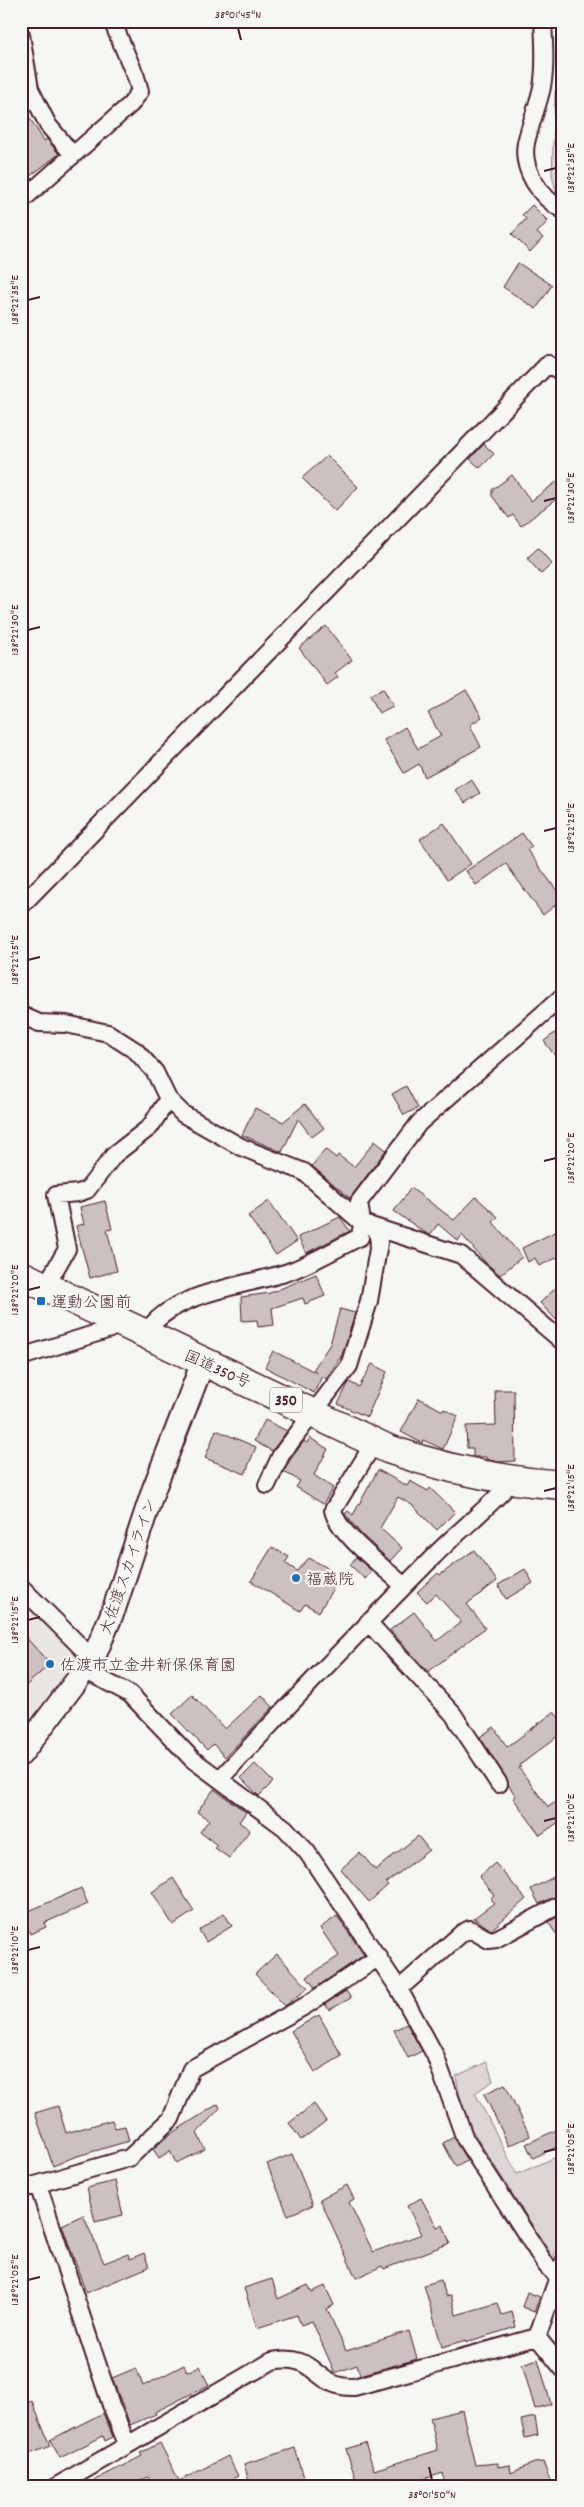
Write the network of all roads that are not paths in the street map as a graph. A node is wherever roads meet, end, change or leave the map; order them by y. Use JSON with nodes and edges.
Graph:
{"nodes":[{"id":1,"x":112,"y":21,"type":"edge"},
{"id":2,"x":543,"y":21,"type":"edge"},
{"id":3,"x":21,"y":34,"type":"edge"},
{"id":4,"x":73,"y":155,"type":"junction"},
{"id":5,"x":21,"y":201,"type":"edge"},
{"id":6,"x":563,"y":210,"type":"edge"},
{"id":7,"x":563,"y":373,"type":"edge"},
{"id":8,"x":21,"y":906,"type":"edge"},
{"id":9,"x":563,"y":996,"type":"edge"},
{"id":10,"x":21,"y":1016,"type":"edge"},
{"id":11,"x":168,"y":1099,"type":"junction"},
{"id":12,"x":369,"y":1227,"type":"junction"},
{"id":13,"x":33,"y":1281,"type":"edge"},
{"id":14,"x":117,"y":1321,"type":"junction"},
{"id":15,"x":144,"y":1334,"type":"junction"},
{"id":16,"x":563,"y":1342,"type":"edge"},
{"id":17,"x":21,"y":1357,"type":"edge"},
{"id":18,"x":203,"y":1362,"type":"junction"},
{"id":19,"x":312,"y":1413,"type":"junction"},
{"id":20,"x":374,"y":1443,"type":"junction"},
{"id":21,"x":512,"y":1481,"type":"junction"},
{"id":22,"x":267,"y":1485,"type":"dead end"},
{"id":23,"x":563,"y":1485,"type":"edge"},
{"id":24,"x":404,"y":1586,"type":"junction"},
{"id":25,"x":21,"y":1587,"type":"edge"},
{"id":26,"x":368,"y":1622,"type":"junction"},
{"id":27,"x":90,"y":1665,"type":"junction"},
{"id":28,"x":21,"y":1754,"type":"edge"},
{"id":29,"x":220,"y":1780,"type":"junction"},
{"id":30,"x":499,"y":1784,"type":"dead end"},
{"id":31,"x":563,"y":1903,"type":"edge"},
{"id":32,"x":379,"y":1957,"type":"junction"},
{"id":33,"x":399,"y":1990,"type":"junction"},
{"id":34,"x":38,"y":2185,"type":"junction"},
{"id":35,"x":21,"y":2189,"type":"edge"},
{"id":36,"x":560,"y":2270,"type":"edge"},
{"id":37,"x":537,"y":2337,"type":"junction"},
{"id":38,"x":563,"y":2369,"type":"edge"},
{"id":39,"x":127,"y":2444,"type":"junction"},
{"id":40,"x":57,"y":2486,"type":"edge"}],
"edges":[{"from":1,"to":4,"type":"street"},
{"from":2,"to":6,"type":"street"},
{"from":3,"to":4,"type":"street"},
{"from":4,"to":5,"type":"street"},
{"from":7,"to":8,"type":"street"},
{"from":9,"to":12,"type":"street"},
{"from":10,"to":11,"type":"street"},
{"from":11,"to":12,"type":"street"},
{"from":11,"to":13,"type":"street"},
{"from":12,"to":15,"type":"street"},
{"from":12,"to":16,"type":"street"},
{"from":12,"to":19,"type":"street"},
{"from":13,"to":14,"type":"highway","name":"国道350号","number":"350"},
{"from":14,"to":15,"type":"highway","name":"国道350号","number":"350"},
{"from":14,"to":17,"type":"street"},
{"from":15,"to":18,"type":"highway","name":"国道350号","number":"350"},
{"from":18,"to":19,"type":"highway","name":"国道350号","number":"350"},
{"from":18,"to":27,"type":"street","name":"大佐渡スカイライン"},
{"from":19,"to":20,"type":"highway","name":"国道350号","number":"350"},
{"from":19,"to":22,"type":"street"},
{"from":20,"to":21,"type":"highway","name":"国道350号","number":"350"},
{"from":20,"to":24,"type":"street"},
{"from":21,"to":23,"type":"highway","name":"国道350号","number":"350"},
{"from":21,"to":24,"type":"street"},
{"from":24,"to":26,"type":"street"},
{"from":25,"to":27,"type":"street"},
{"from":26,"to":29,"type":"street"},
{"from":26,"to":30,"type":"street"},
{"from":27,"to":28,"type":"street","name":"大佐渡スカイライン"},
{"from":27,"to":29,"type":"street"},
{"from":29,"to":32,"type":"street"},
{"from":31,"to":33,"type":"street"},
{"from":32,"to":33,"type":"street"},
{"from":32,"to":34,"type":"street"},
{"from":33,"to":36,"type":"street"},
{"from":34,"to":35,"type":"street"},
{"from":34,"to":39,"type":"street"},
{"from":36,"to":37,"type":"street"},
{"from":37,"to":38,"type":"street"},
{"from":37,"to":39,"type":"street"},
{"from":39,"to":40,"type":"street"}]}
